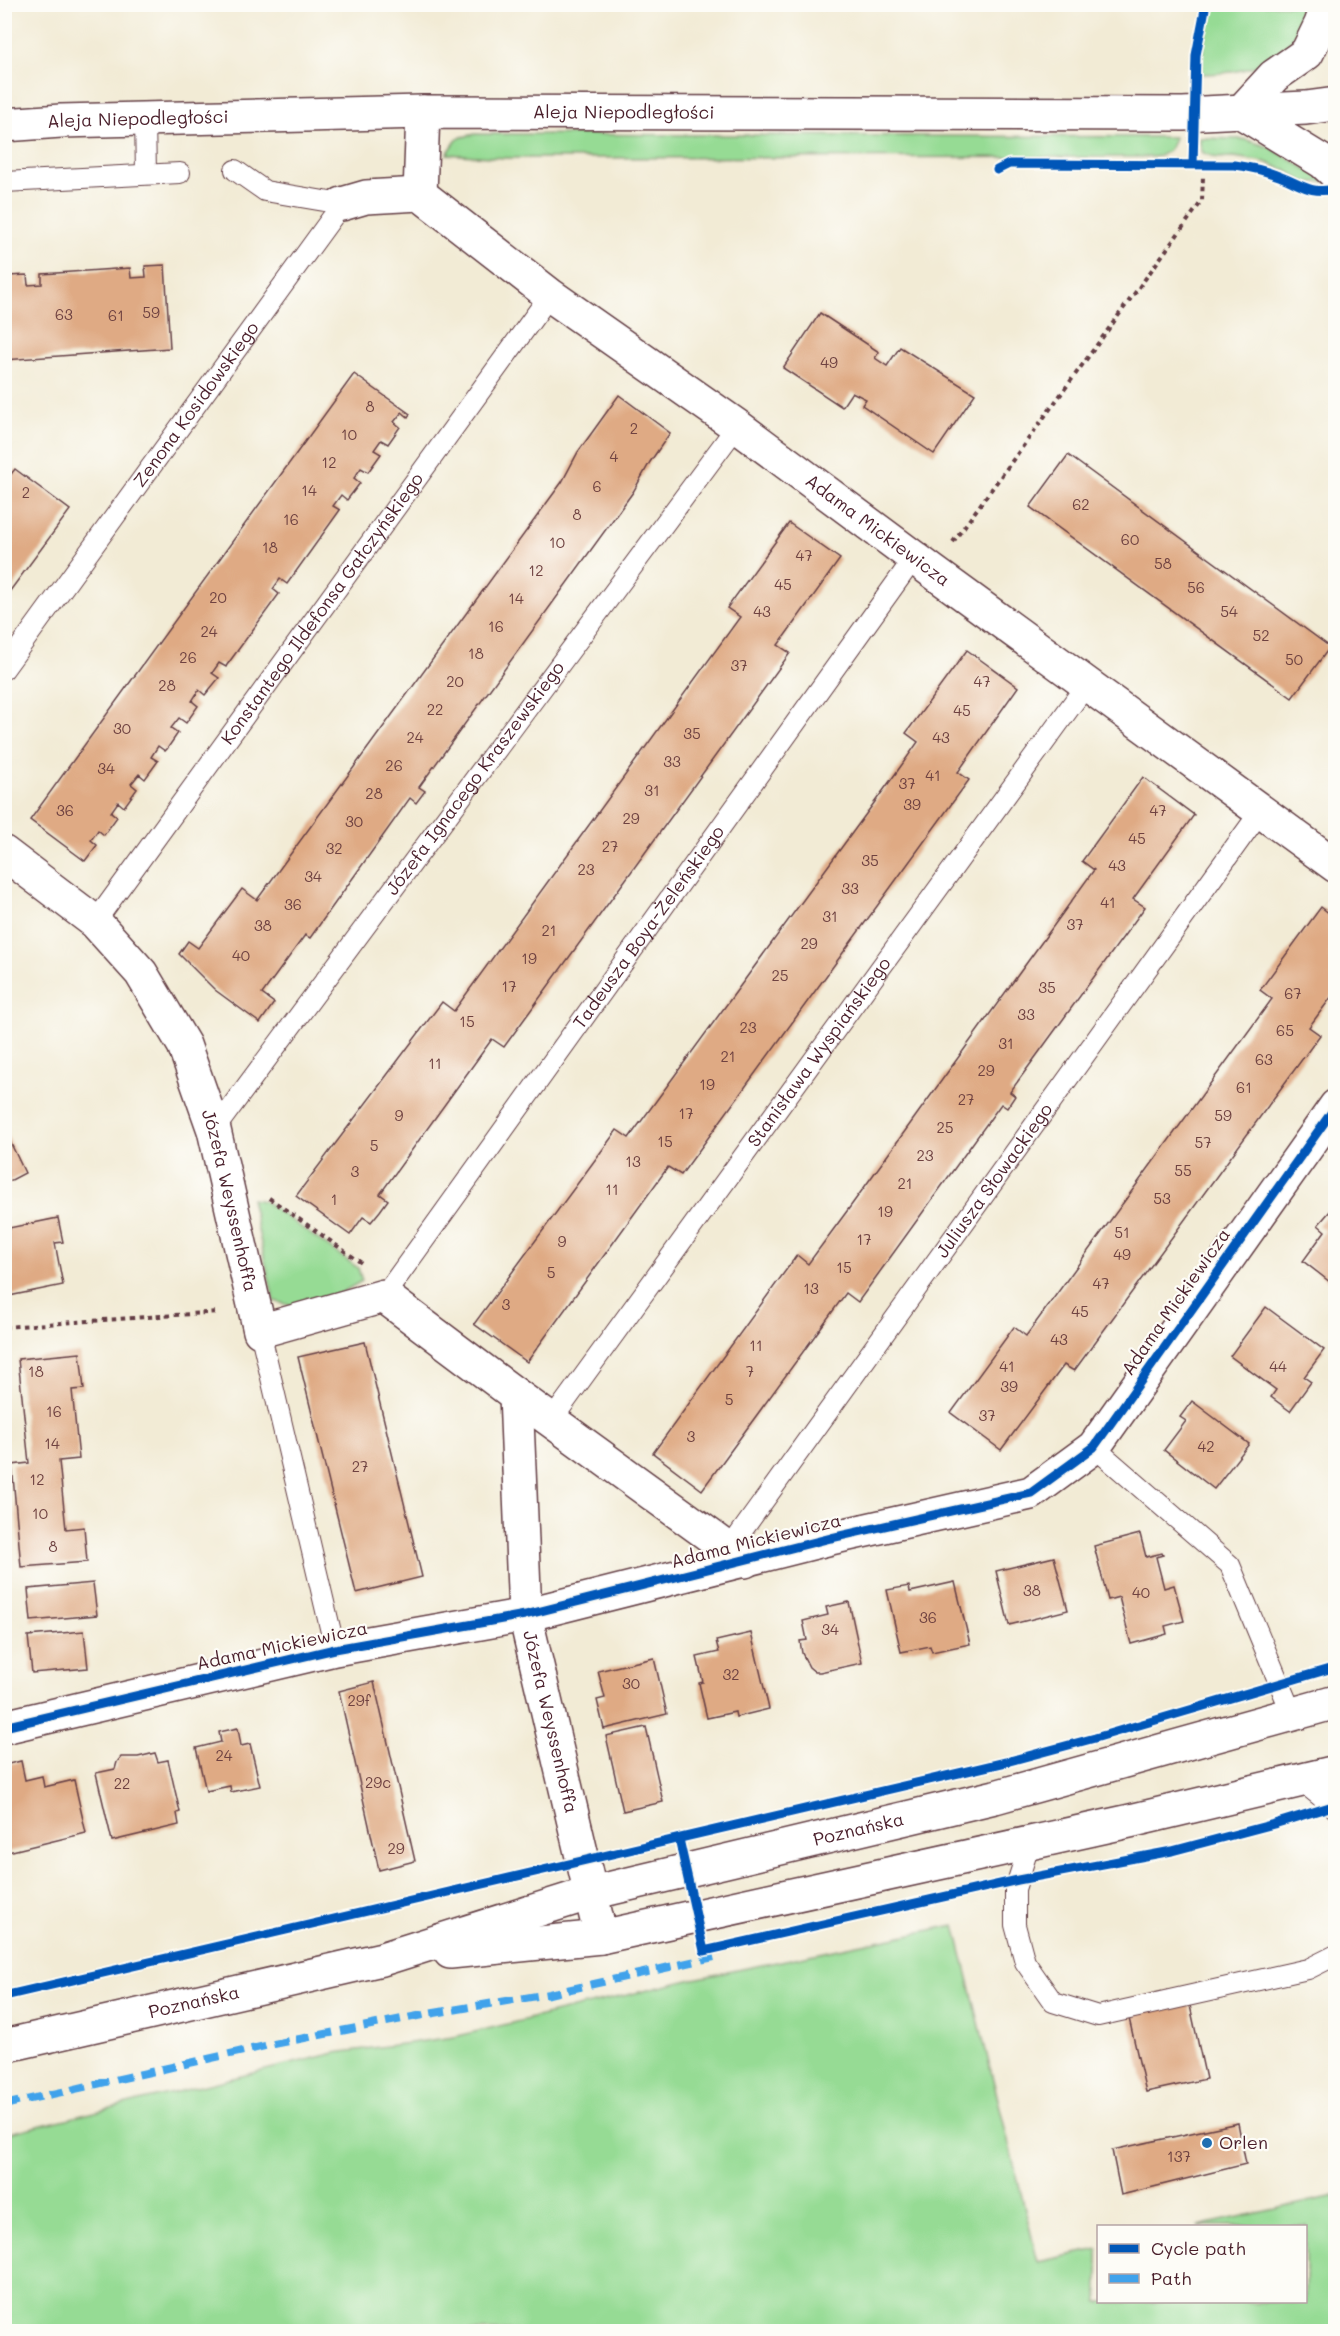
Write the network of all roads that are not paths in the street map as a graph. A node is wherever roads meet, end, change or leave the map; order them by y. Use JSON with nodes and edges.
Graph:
{"nodes":[{"id":1,"x":1328,"y":4,"type":"edge"},
{"id":2,"x":1335,"y":104,"type":"edge"},
{"id":3,"x":423,"y":112,"type":"junction"},
{"id":4,"x":1241,"y":112,"type":"junction"},
{"id":5,"x":145,"y":119,"type":"junction"},
{"id":6,"x":4,"y":125,"type":"edge"},
{"id":7,"x":235,"y":170,"type":"dead end"},
{"id":8,"x":180,"y":173,"type":"dead end"},
{"id":9,"x":146,"y":174,"type":"junction"},
{"id":10,"x":1335,"y":174,"type":"edge"},
{"id":11,"x":4,"y":183,"type":"edge"},
{"id":12,"x":420,"y":194,"type":"junction"},
{"id":13,"x":342,"y":204,"type":"junction"},
{"id":14,"x":550,"y":295,"type":"junction"},
{"id":15,"x":737,"y":426,"type":"junction"},
{"id":16,"x":923,"y":565,"type":"junction"},
{"id":17,"x":4,"y":669,"type":"edge"},
{"id":18,"x":1087,"y":684,"type":"junction"},
{"id":19,"x":1260,"y":812,"type":"junction"},
{"id":20,"x":4,"y":853,"type":"edge"},
{"id":21,"x":1335,"y":866,"type":"edge"},
{"id":22,"x":95,"y":922,"type":"junction"},
{"id":23,"x":1335,"y":1106,"type":"edge"},
{"id":24,"x":214,"y":1130,"type":"junction"},
{"id":25,"x":384,"y":1296,"type":"junction"},
{"id":26,"x":257,"y":1319,"type":"junction"},
{"id":27,"x":516,"y":1395,"type":"junction"},
{"id":28,"x":551,"y":1421,"type":"junction"},
{"id":29,"x":1094,"y":1447,"type":"junction"},
{"id":30,"x":737,"y":1555,"type":"junction"},
{"id":31,"x":525,"y":1616,"type":"junction"},
{"id":32,"x":335,"y":1649,"type":"junction"},
{"id":33,"x":1335,"y":1702,"type":"edge"},
{"id":34,"x":1292,"y":1714,"type":"junction"},
{"id":35,"x":4,"y":1727,"type":"edge"},
{"id":36,"x":1335,"y":1772,"type":"edge"},
{"id":37,"x":1300,"y":1780,"type":"junction"},
{"id":38,"x":1335,"y":1809,"type":"edge"},
{"id":39,"x":1030,"y":1843,"type":"junction"},
{"id":40,"x":591,"y":1893,"type":"junction"},
{"id":41,"x":601,"y":1937,"type":"junction"},
{"id":42,"x":1335,"y":1955,"type":"edge"},
{"id":43,"x":382,"y":1959,"type":"junction"},
{"id":44,"x":4,"y":2046,"type":"edge"}],
"edges":[{"from":1,"to":4,"type":"street"},
{"from":2,"to":4,"type":"street","name":"Aleja Niepodległości"},
{"from":3,"to":4,"type":"street","name":"Aleja Niepodległości"},
{"from":3,"to":5,"type":"street","name":"Aleja Niepodległości"},
{"from":3,"to":12,"type":"street"},
{"from":4,"to":10,"type":"street"},
{"from":5,"to":6,"type":"street","name":"Aleja Niepodległości"},
{"from":5,"to":9,"type":"lane"},
{"from":7,"to":13,"type":"lane"},
{"from":8,"to":9,"type":"lane"},
{"from":9,"to":11,"type":"lane"},
{"from":12,"to":13,"type":"street"},
{"from":12,"to":14,"type":"street","name":"Adama Mickiewicza"},
{"from":13,"to":17,"type":"lane","name":"Zenona Kosidowskiego"},
{"from":14,"to":15,"type":"street","name":"Adama Mickiewicza"},
{"from":14,"to":22,"type":"lane","name":"Konstantego Ildefonsa Gałczyńskiego"},
{"from":15,"to":16,"type":"street","name":"Adama Mickiewicza"},
{"from":15,"to":24,"type":"lane","name":"Józefa Ignacego Kraszewskiego"},
{"from":16,"to":18,"type":"street","name":"Adama Mickiewicza"},
{"from":16,"to":25,"type":"lane","name":"Tadeusza Boya-Żeleńskiego"},
{"from":18,"to":19,"type":"street","name":"Adama Mickiewicza"},
{"from":18,"to":28,"type":"lane","name":"Stanisława Wyspiańskiego"},
{"from":19,"to":21,"type":"street","name":"Adama Mickiewicza"},
{"from":19,"to":30,"type":"lane","name":"Juliusza Słowackiego"},
{"from":20,"to":22,"type":"street","name":"Józefa Weyssenhoffa"},
{"from":22,"to":24,"type":"street","name":"Józefa Weyssenhoffa"},
{"from":23,"to":29,"type":"street","name":"Adama Mickiewicza"},
{"from":24,"to":26,"type":"street","name":"Józefa Weyssenhoffa"},
{"from":25,"to":26,"type":"street"},
{"from":25,"to":27,"type":"street"},
{"from":26,"to":32,"type":"lane"},
{"from":27,"to":28,"type":"street"},
{"from":27,"to":31,"type":"street","name":"Józefa Weyssenhoffa"},
{"from":28,"to":30,"type":"street"},
{"from":29,"to":30,"type":"street","name":"Adama Mickiewicza"},
{"from":29,"to":34,"type":"lane"},
{"from":30,"to":31,"type":"street","name":"Adama Mickiewicza"},
{"from":31,"to":32,"type":"street","name":"Adama Mickiewicza"},
{"from":31,"to":40,"type":"street","name":"Józefa Weyssenhoffa"},
{"from":32,"to":35,"type":"street","name":"Adama Mickiewicza"},
{"from":33,"to":34,"type":"street","name":"Poznańska"},
{"from":34,"to":40,"type":"street","name":"Poznańska"},
{"from":36,"to":37,"type":"street","name":"Poznańska"},
{"from":37,"to":38,"type":"lane"},
{"from":37,"to":39,"type":"street","name":"Poznańska"},
{"from":39,"to":41,"type":"street","name":"Poznańska"},
{"from":39,"to":42,"type":"lane"},
{"from":40,"to":41,"type":"street","name":"Józefa Weyssenhoffa"},
{"from":40,"to":43,"type":"street","name":"Poznańska"},
{"from":41,"to":43,"type":"street","name":"Poznańska"},
{"from":43,"to":44,"type":"street","name":"Poznańska"}]}
